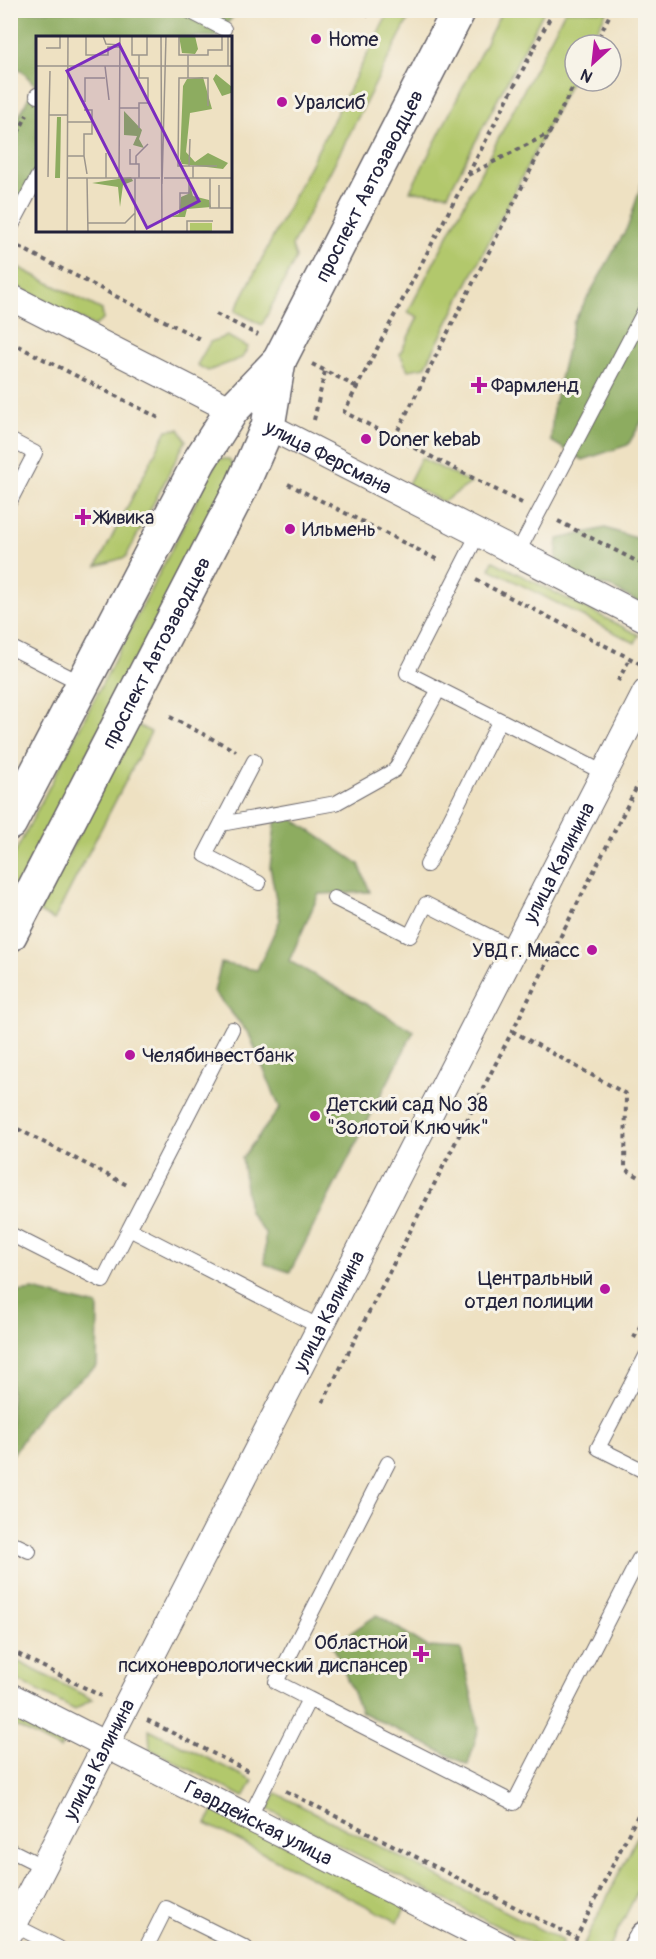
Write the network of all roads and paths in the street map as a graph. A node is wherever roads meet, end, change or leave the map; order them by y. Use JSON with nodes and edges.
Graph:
{"nodes":[{"id":1,"x":187,"y":10,"type":"edge"},
{"id":2,"x":360,"y":10,"type":"edge"},
{"id":3,"x":459,"y":10,"type":"edge"},
{"id":4,"x":554,"y":10,"type":"edge"},
{"id":5,"x":612,"y":10,"type":"edge"},
{"id":6,"x":230,"y":16,"type":"dead end"},
{"id":7,"x":369,"y":16,"type":"dead end"},
{"id":8,"x":221,"y":33,"type":"edge"},
{"id":9,"x":601,"y":33,"type":"edge"},
{"id":10,"x":570,"y":93,"type":"edge"},
{"id":11,"x":550,"y":134,"type":"junction"},
{"id":12,"x":468,"y":175,"type":"junction"},
{"id":13,"x":36,"y":180,"type":"edge"},
{"id":14,"x":10,"y":229,"type":"edge"},
{"id":15,"x":10,"y":242,"type":"edge"},
{"id":16,"x":10,"y":297,"type":"edge"},
{"id":17,"x":645,"y":308,"type":"edge"},
{"id":18,"x":202,"y":340,"type":"dead end"},
{"id":19,"x":10,"y":342,"type":"edge"},
{"id":20,"x":279,"y":361,"type":"junction"},
{"id":21,"x":325,"y":370,"type":"dead end"},
{"id":22,"x":232,"y":410,"type":"junction"},
{"id":23,"x":161,"y":419,"type":"dead end"},
{"id":24,"x":268,"y":426,"type":"junction"},
{"id":25,"x":394,"y":438,"type":"junction"},
{"id":26,"x":10,"y":440,"type":"edge"},
{"id":27,"x":308,"y":446,"type":"junction"},
{"id":28,"x":10,"y":501,"type":"edge"},
{"id":29,"x":539,"y":512,"type":"junction"},
{"id":30,"x":478,"y":534,"type":"junction"},
{"id":31,"x":517,"y":554,"type":"junction"},
{"id":32,"x":645,"y":566,"type":"edge"},
{"id":33,"x":645,"y":619,"type":"edge"},
{"id":34,"x":10,"y":646,"type":"edge"},
{"id":35,"x":83,"y":684,"type":"junction"},
{"id":36,"x":439,"y":689,"type":"junction"},
{"id":37,"x":645,"y":692,"type":"edge"},
{"id":38,"x":170,"y":717,"type":"dead end"},
{"id":39,"x":500,"y":720,"type":"junction"},
{"id":40,"x":254,"y":760,"type":"joint"},
{"id":41,"x":645,"y":770,"type":"edge"},
{"id":42,"x":604,"y":773,"type":"junction"},
{"id":43,"x":10,"y":823,"type":"edge"},
{"id":44,"x":221,"y":824,"type":"junction"},
{"id":45,"x":427,"y":865,"type":"dead end"},
{"id":46,"x":259,"y":883,"type":"dead end"},
{"id":47,"x":334,"y":897,"type":"dead end"},
{"id":48,"x":10,"y":935,"type":"edge"},
{"id":49,"x":514,"y":949,"type":"junction"},
{"id":50,"x":232,"y":1029,"type":"dead end"},
{"id":51,"x":512,"y":1031,"type":"junction"},
{"id":52,"x":10,"y":1125,"type":"edge"},
{"id":53,"x":645,"y":1180,"type":"edge"},
{"id":54,"x":147,"y":1195,"type":"junction"},
{"id":55,"x":129,"y":1229,"type":"junction"},
{"id":56,"x":10,"y":1234,"type":"edge"},
{"id":57,"x":320,"y":1327,"type":"junction"},
{"id":58,"x":645,"y":1356,"type":"edge"},
{"id":59,"x":323,"y":1402,"type":"dead end"},
{"id":60,"x":388,"y":1463,"type":"dead end"},
{"id":61,"x":645,"y":1472,"type":"edge"},
{"id":62,"x":10,"y":1542,"type":"edge"},
{"id":63,"x":29,"y":1551,"type":"dead end"},
{"id":64,"x":639,"y":1559,"type":"dead end"},
{"id":65,"x":10,"y":1650,"type":"edge"},
{"id":66,"x":10,"y":1696,"type":"edge"},
{"id":67,"x":309,"y":1699,"type":"junction"},
{"id":68,"x":125,"y":1708,"type":"junction"},
{"id":69,"x":106,"y":1745,"type":"junction"},
{"id":70,"x":268,"y":1781,"type":"junction"},
{"id":71,"x":645,"y":1799,"type":"edge"},
{"id":72,"x":249,"y":1818,"type":"junction"},
{"id":73,"x":10,"y":1850,"type":"edge"},
{"id":74,"x":44,"y":1867,"type":"junction"},
{"id":75,"x":12,"y":1929,"type":"edge"},
{"id":76,"x":576,"y":1938,"type":"junction"},
{"id":77,"x":645,"y":1938,"type":"edge"},
{"id":78,"x":59,"y":1948,"type":"edge"},
{"id":79,"x":146,"y":1948,"type":"edge"},
{"id":80,"x":246,"y":1948,"type":"edge"},
{"id":81,"x":505,"y":1948,"type":"edge"},
{"id":82,"x":571,"y":1948,"type":"edge"},
{"id":83,"x":640,"y":1948,"type":"edge"}],
"edges":[{"from":1,"to":8,"type":"lane"},
{"from":2,"to":7,"type":"path"},
{"from":3,"to":20,"type":"main road","name":"проспект Автозаводцев"},
{"from":4,"to":12,"type":"path"},
{"from":5,"to":9,"type":"path"},
{"from":6,"to":8,"type":"lane"},
{"from":10,"to":11,"type":"path"},
{"from":11,"to":12,"type":"path"},
{"from":11,"to":25,"type":"path"},
{"from":12,"to":25,"type":"path"},
{"from":13,"to":14,"type":"lane"},
{"from":15,"to":18,"type":"path"},
{"from":16,"to":22,"type":"street","name":"улица Ферсмана"},
{"from":17,"to":29,"type":"lane"},
{"from":19,"to":23,"type":"path"},
{"from":20,"to":22,"type":"main road","name":"проспект Автозаводцев"},
{"from":20,"to":24,"type":"main road","name":"проспект Автозаводцев"},
{"from":21,"to":27,"type":"path"},
{"from":22,"to":24,"type":"main road","name":"улица Ферсмана"},
{"from":22,"to":35,"type":"main road","name":"проспект Автозаводцев"},
{"from":24,"to":27,"type":"street","name":"улица Ферсмана"},
{"from":24,"to":48,"type":"main road","name":"проспект Автозаводцев"},
{"from":25,"to":29,"type":"path"},
{"from":26,"to":28,"type":"lane"},
{"from":27,"to":30,"type":"street","name":"улица Ферсмана"},
{"from":29,"to":31,"type":"lane"},
{"from":29,"to":32,"type":"path"},
{"from":30,"to":31,"type":"street","name":"улица Ферсмана"},
{"from":30,"to":36,"type":"lane"},
{"from":31,"to":33,"type":"street","name":"улица Ферсмана"},
{"from":34,"to":35,"type":"lane"},
{"from":35,"to":43,"type":"main road","name":"проспект Автозаводцев"},
{"from":36,"to":39,"type":"lane"},
{"from":36,"to":44,"type":"lane"},
{"from":37,"to":42,"type":"street","name":"улица Калинина"},
{"from":38,"to":40,"type":"path"},
{"from":39,"to":42,"type":"lane"},
{"from":39,"to":45,"type":"lane"},
{"from":40,"to":44,"type":"lane"},
{"from":41,"to":51,"type":"path"},
{"from":42,"to":49,"type":"street","name":"улица Калинина"},
{"from":44,"to":46,"type":"lane"},
{"from":47,"to":49,"type":"lane"},
{"from":49,"to":57,"type":"street","name":"улица Калинина"},
{"from":50,"to":54,"type":"lane"},
{"from":51,"to":53,"type":"path"},
{"from":51,"to":59,"type":"path"},
{"from":52,"to":54,"type":"path"},
{"from":54,"to":55,"type":"lane"},
{"from":55,"to":56,"type":"lane"},
{"from":55,"to":57,"type":"lane"},
{"from":57,"to":68,"type":"street","name":"улица Калинина"},
{"from":58,"to":61,"type":"lane"},
{"from":60,"to":67,"type":"lane"},
{"from":62,"to":63,"type":"lane"},
{"from":64,"to":67,"type":"lane"},
{"from":65,"to":68,"type":"path"},
{"from":66,"to":69,"type":"street","name":"Гвардейская улица"},
{"from":67,"to":70,"type":"lane"},
{"from":68,"to":69,"type":"street","name":"улица Калинина"},
{"from":68,"to":70,"type":"path"},
{"from":69,"to":72,"type":"street","name":"Гвардейская улица"},
{"from":69,"to":74,"type":"street","name":"улица Калинина"},
{"from":70,"to":72,"type":"lane"},
{"from":70,"to":76,"type":"path"},
{"from":71,"to":76,"type":"path"},
{"from":72,"to":81,"type":"street","name":"Гвардейская улица"},
{"from":73,"to":74,"type":"lane"},
{"from":74,"to":75,"type":"street","name":"улица Калинина"},
{"from":75,"to":78,"type":"lane"},
{"from":76,"to":82,"type":"path"},
{"from":77,"to":83,"type":"main road"},
{"from":79,"to":80,"type":"lane"}]}
